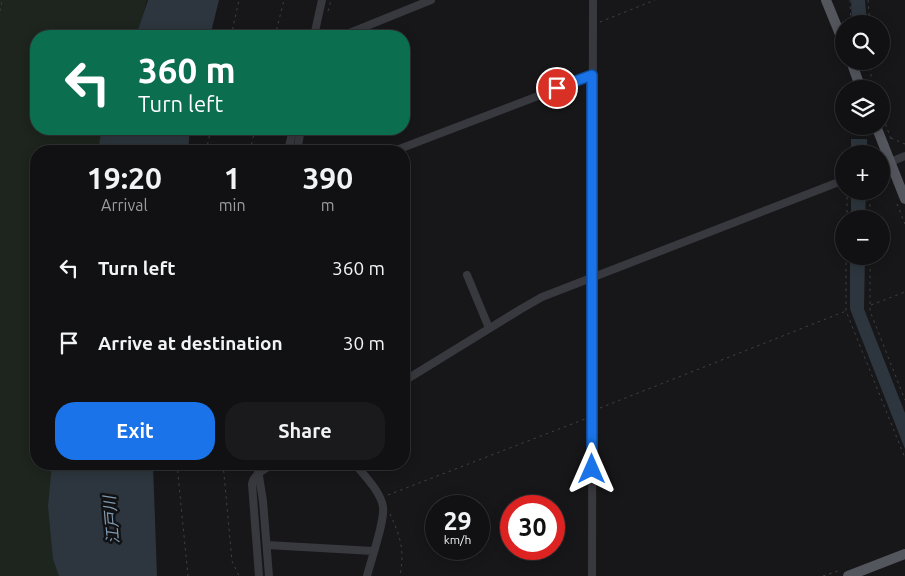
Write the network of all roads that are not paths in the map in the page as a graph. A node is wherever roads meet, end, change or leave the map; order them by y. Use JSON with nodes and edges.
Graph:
{"nodes":[{"id":1,"x":322,"y":0,"type":"edge"},
{"id":2,"x":431,"y":0,"type":"edge"},
{"id":3,"x":593,"y":0,"type":"edge"},
{"id":4,"x":826,"y":0,"type":"edge"},
{"id":5,"x":835,"y":22,"type":"edge"},
{"id":6,"x":315,"y":30,"type":"edge"},
{"id":7,"x":357,"y":30,"type":"edge"},
{"id":8,"x":592,"y":75,"type":"junction"},
{"id":9,"x":410,"y":145,"type":"edge"},
{"id":10,"x":905,"y":156,"type":"edge"},
{"id":11,"x":890,"y":162,"type":"edge"},
{"id":12,"x":890,"y":171,"type":"edge"},
{"id":13,"x":835,"y":183,"type":"edge"},
{"id":14,"x":905,"y":199,"type":"edge"},
{"id":15,"x":467,"y":275,"type":"dead end"},
{"id":16,"x":592,"y":277,"type":"junction"},
{"id":17,"x":489,"y":328,"type":"junction"},
{"id":18,"x":410,"y":377,"type":"edge"},
{"id":19,"x":258,"y":470,"type":"edge"},
{"id":20,"x":264,"y":470,"type":"edge"},
{"id":21,"x":360,"y":470,"type":"edge"},
{"id":22,"x":259,"y":473,"type":"junction"},
{"id":23,"x":267,"y":545,"type":"junction"},
{"id":24,"x":374,"y":551,"type":"junction"},
{"id":25,"x":905,"y":554,"type":"edge"},
{"id":26,"x":259,"y":576,"type":"edge"},
{"id":27,"x":269,"y":576,"type":"edge"},
{"id":28,"x":367,"y":576,"type":"edge"},
{"id":29,"x":592,"y":576,"type":"edge"},
{"id":30,"x":848,"y":576,"type":"edge"}],
"edges":[{"from":1,"to":6,"type":"street"},
{"from":2,"to":7,"type":"street"},
{"from":3,"to":8,"type":"street"},
{"from":4,"to":5,"type":"main road"},
{"from":8,"to":9,"type":"street"},
{"from":8,"to":16,"type":"street"},
{"from":10,"to":11,"type":"street"},
{"from":12,"to":14,"type":"main road"},
{"from":13,"to":16,"type":"street"},
{"from":15,"to":17,"type":"street"},
{"from":16,"to":17,"type":"street"},
{"from":16,"to":29,"type":"street"},
{"from":17,"to":18,"type":"street"},
{"from":19,"to":22,"type":"street"},
{"from":20,"to":22,"type":"street"},
{"from":21,"to":24,"type":"street"},
{"from":22,"to":23,"type":"street"},
{"from":22,"to":26,"type":"street"},
{"from":23,"to":24,"type":"street"},
{"from":23,"to":27,"type":"street"},
{"from":24,"to":28,"type":"street"},
{"from":25,"to":30,"type":"main road"}]}
